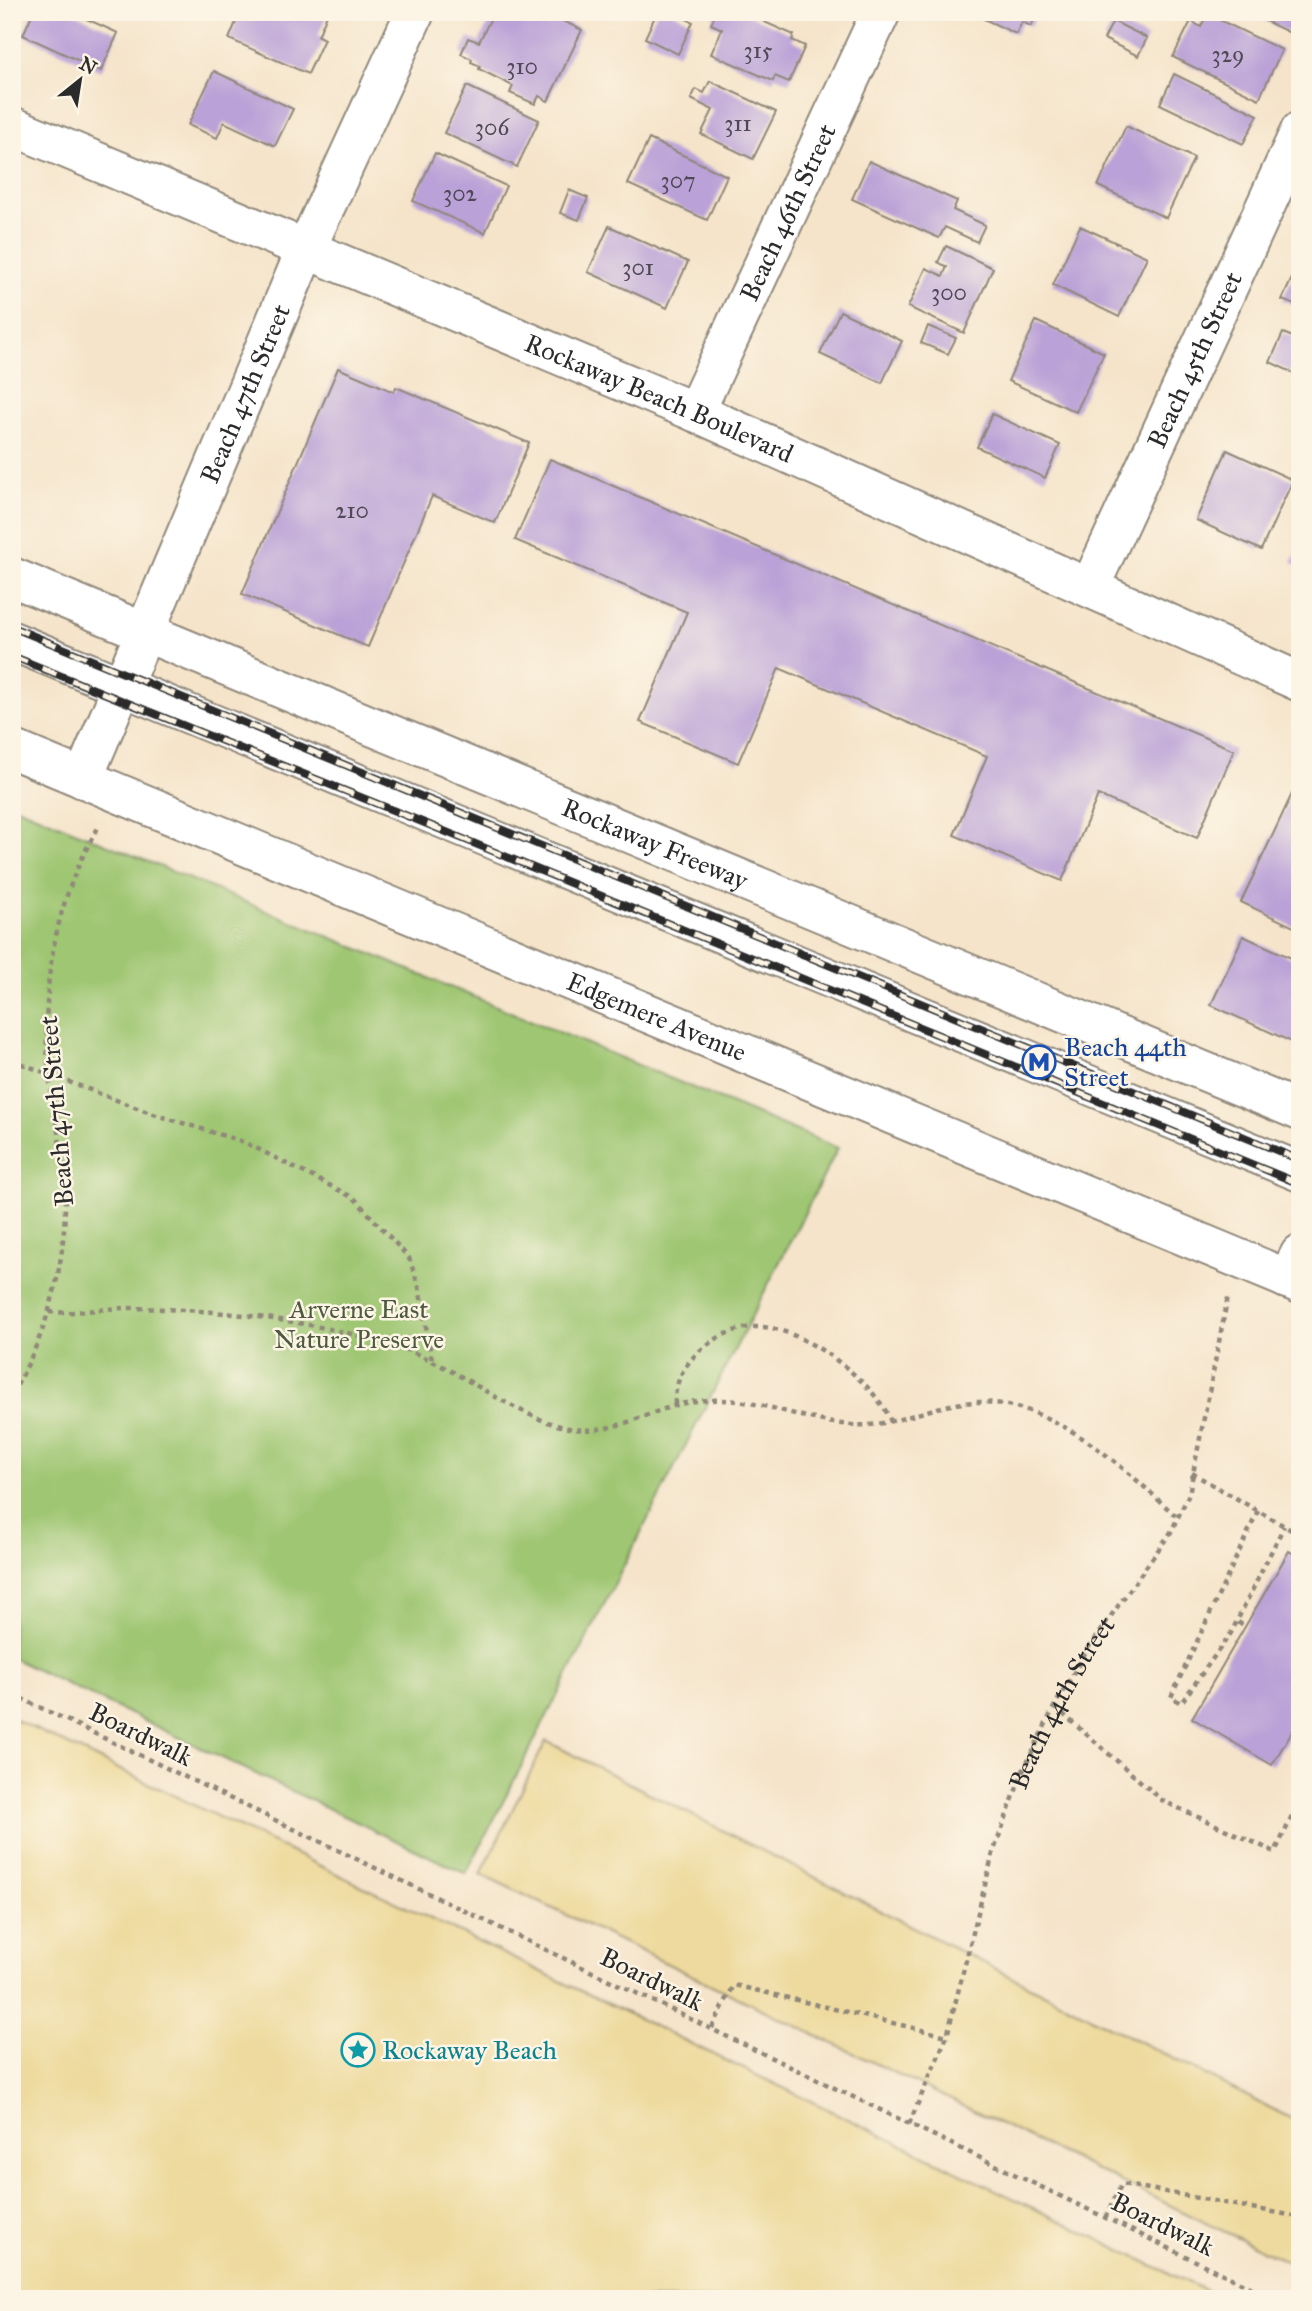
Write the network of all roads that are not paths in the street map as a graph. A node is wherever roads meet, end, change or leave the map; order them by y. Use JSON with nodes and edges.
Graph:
{"nodes":[{"id":1,"x":415,"y":12,"type":"edge"},
{"id":2,"x":881,"y":12,"type":"edge"},
{"id":3,"x":12,"y":126,"type":"edge"},
{"id":4,"x":1296,"y":148,"type":"edge"},
{"id":5,"x":306,"y":249,"type":"junction"},
{"id":6,"x":695,"y":412,"type":"junction"},
{"id":7,"x":12,"y":577,"type":"edge"},
{"id":8,"x":1090,"y":587,"type":"junction"},
{"id":9,"x":144,"y":631,"type":"junction"},
{"id":10,"x":12,"y":641,"type":"edge"},
{"id":11,"x":1300,"y":682,"type":"edge"},
{"id":12,"x":121,"y":686,"type":"junction"},
{"id":13,"x":12,"y":750,"type":"edge"},
{"id":14,"x":83,"y":779,"type":"junction"},
{"id":15,"x":1300,"y":1111,"type":"edge"},
{"id":16,"x":1300,"y":1172,"type":"edge"},
{"id":17,"x":1296,"y":1272,"type":"edge"}],
"edges":[{"from":1,"to":5,"type":"street","name":"Beach 47th Street"},
{"from":2,"to":6,"type":"street","name":"Beach 46th Street"},
{"from":3,"to":5,"type":"street","name":"Rockaway Beach Boulevard"},
{"from":4,"to":8,"type":"street","name":"Beach 45th Street"},
{"from":5,"to":6,"type":"street","name":"Rockaway Beach Boulevard"},
{"from":5,"to":9,"type":"street","name":"Beach 47th Street"},
{"from":6,"to":8,"type":"street","name":"Rockaway Beach Boulevard"},
{"from":7,"to":9,"type":"street","name":"Rockaway Freeway"},
{"from":8,"to":11,"type":"street","name":"Rockaway Beach Boulevard"},
{"from":9,"to":12,"type":"street","name":"Beach 47th Street"},
{"from":9,"to":15,"type":"street","name":"Rockaway Freeway"},
{"from":10,"to":12,"type":"street"},
{"from":12,"to":14,"type":"street","name":"Beach 47th Street"},
{"from":12,"to":16,"type":"street"},
{"from":13,"to":14,"type":"street","name":"Edgemere Avenue"},
{"from":14,"to":17,"type":"street","name":"Edgemere Avenue"}]}
